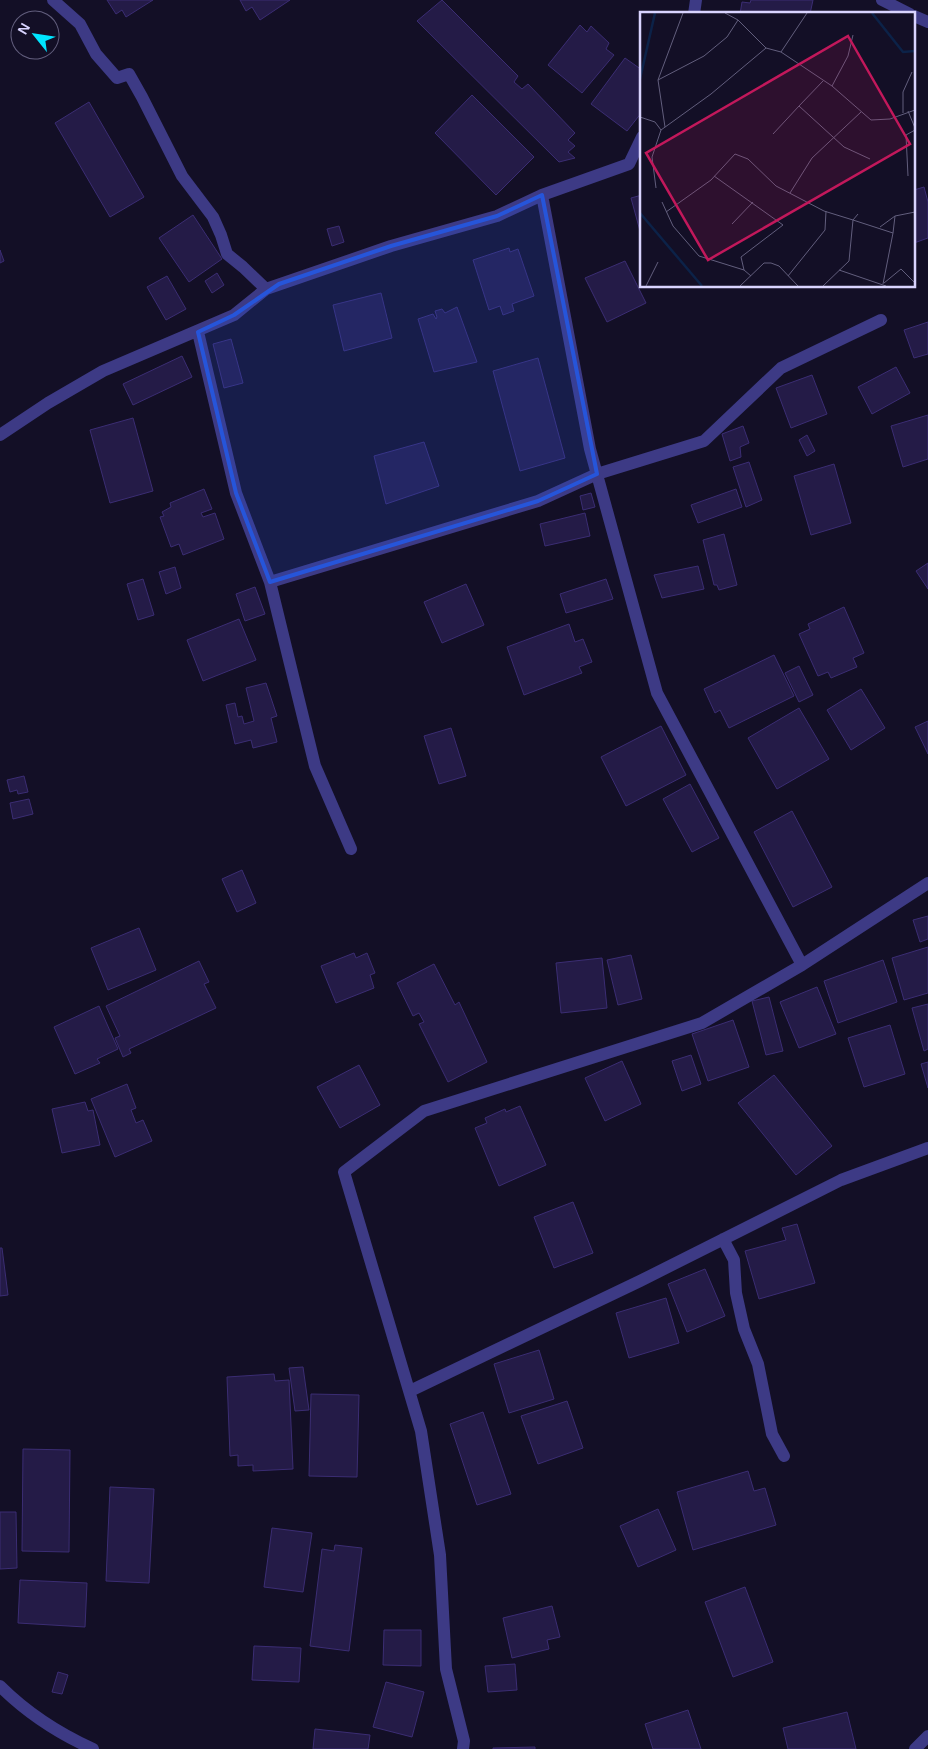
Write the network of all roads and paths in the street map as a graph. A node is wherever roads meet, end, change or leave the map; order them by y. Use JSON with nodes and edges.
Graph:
{"nodes":[{"id":1,"x":53,"y":0,"type":"edge"},
{"id":2,"x":882,"y":0,"type":"edge"},
{"id":3,"x":906,"y":12,"type":"edge"},
{"id":4,"x":916,"y":17,"type":"edge"},
{"id":5,"x":928,"y":22,"type":"edge"},
{"id":6,"x":640,"y":141,"type":"edge"},
{"id":7,"x":542,"y":195,"type":"junction"},
{"id":8,"x":266,"y":289,"type":"junction"},
{"id":9,"x":881,"y":320,"type":"dead end"},
{"id":10,"x":198,"y":332,"type":"junction"},
{"id":11,"x":0,"y":435,"type":"edge"},
{"id":12,"x":597,"y":474,"type":"junction"},
{"id":13,"x":270,"y":582,"type":"junction"},
{"id":14,"x":351,"y":849,"type":"dead end"},
{"id":15,"x":928,"y":883,"type":"edge"},
{"id":16,"x":802,"y":965,"type":"junction"},
{"id":17,"x":928,"y":1148,"type":"edge"},
{"id":18,"x":723,"y":1240,"type":"junction"},
{"id":19,"x":410,"y":1392,"type":"junction"},
{"id":20,"x":784,"y":1456,"type":"dead end"},
{"id":21,"x":0,"y":1686,"type":"edge"},
{"id":22,"x":928,"y":1736,"type":"edge"},
{"id":23,"x":92,"y":1749,"type":"edge"},
{"id":24,"x":463,"y":1749,"type":"edge"},
{"id":25,"x":915,"y":1749,"type":"edge"}],
"edges":[{"from":1,"to":8,"type":"street"},
{"from":2,"to":3,"type":"street"},
{"from":4,"to":5,"type":"street"},
{"from":6,"to":7,"type":"street"},
{"from":7,"to":8,"type":"street"},
{"from":7,"to":12,"type":"street"},
{"from":8,"to":10,"type":"street"},
{"from":9,"to":12,"type":"street"},
{"from":10,"to":11,"type":"street"},
{"from":10,"to":13,"type":"street"},
{"from":12,"to":13,"type":"street"},
{"from":12,"to":16,"type":"street"},
{"from":13,"to":14,"type":"street"},
{"from":15,"to":16,"type":"street"},
{"from":16,"to":19,"type":"street"},
{"from":17,"to":18,"type":"street"},
{"from":18,"to":19,"type":"street"},
{"from":18,"to":20,"type":"street"},
{"from":19,"to":24,"type":"street"},
{"from":21,"to":23,"type":"street"},
{"from":22,"to":25,"type":"street"}]}
